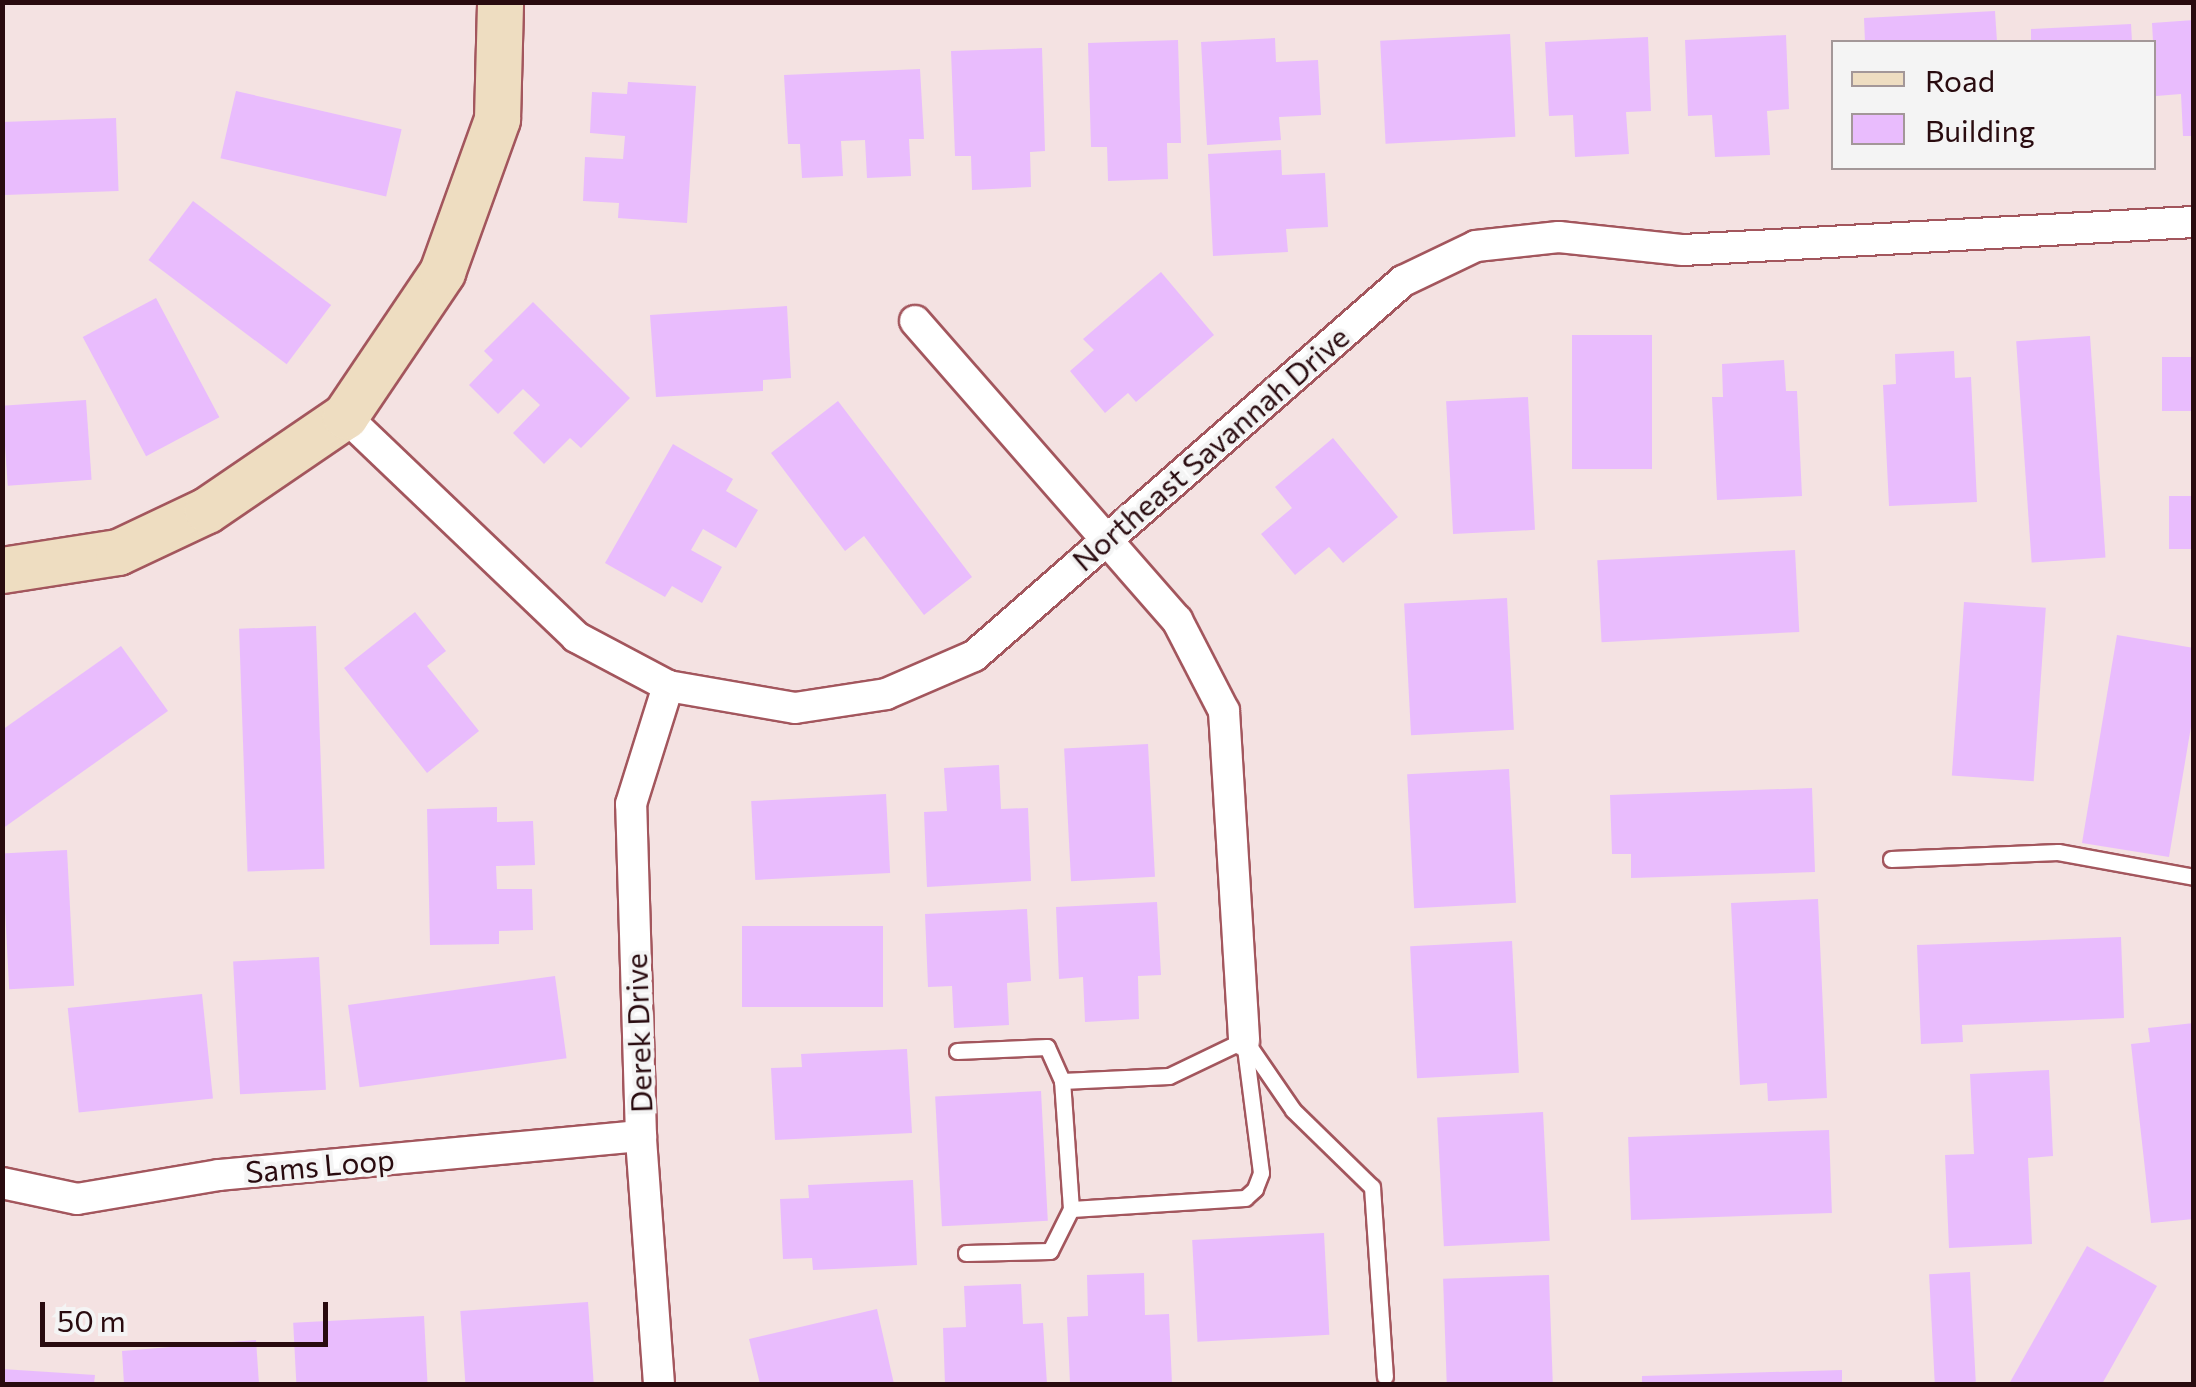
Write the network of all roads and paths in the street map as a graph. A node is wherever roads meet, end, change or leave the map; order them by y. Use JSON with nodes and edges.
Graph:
{"nodes":[{"id":1,"x":470,"y":2,"type":"edge"},
{"id":2,"x":500,"y":2,"type":"edge"},
{"id":3,"x":469,"y":195,"type":"junction"},
{"id":4,"x":2194,"y":222,"type":"edge"},
{"id":5,"x":915,"y":322,"type":"dead end"},
{"id":6,"x":346,"y":416,"type":"junction"},
{"id":7,"x":1104,"y":540,"type":"junction"},
{"id":8,"x":2,"y":570,"type":"edge"},
{"id":9,"x":668,"y":686,"type":"junction"},
{"id":10,"x":1891,"y":859,"type":"dead end"},
{"id":11,"x":2194,"y":877,"type":"edge"},
{"id":12,"x":1244,"y":1040,"type":"junction"},
{"id":13,"x":957,"y":1051,"type":"dead end"},
{"id":14,"x":1062,"y":1082,"type":"junction"},
{"id":15,"x":640,"y":1136,"type":"junction"},
{"id":16,"x":2,"y":1184,"type":"edge"},
{"id":17,"x":1071,"y":1209,"type":"junction"},
{"id":18,"x":966,"y":1253,"type":"dead end"},
{"id":19,"x":1385,"y":1378,"type":"dead end"},
{"id":20,"x":659,"y":1384,"type":"edge"}],
"edges":[{"from":1,"to":3,"type":"street"},
{"from":2,"to":3,"type":"street"},
{"from":3,"to":6,"type":"street"},
{"from":4,"to":7,"type":"street","name":"Northeast Savannah Drive"},
{"from":5,"to":7,"type":"street"},
{"from":6,"to":8,"type":"street"},
{"from":6,"to":9,"type":"street","name":"Northeast Savannah Drive"},
{"from":7,"to":9,"type":"street","name":"Northeast Savannah Drive"},
{"from":7,"to":12,"type":"street"},
{"from":9,"to":15,"type":"street","name":"Derek Drive"},
{"from":10,"to":11,"type":"lane"},
{"from":12,"to":14,"type":"lane"},
{"from":12,"to":17,"type":"lane"},
{"from":12,"to":19,"type":"lane"},
{"from":13,"to":14,"type":"lane"},
{"from":14,"to":17,"type":"lane"},
{"from":15,"to":16,"type":"street","name":"Sams Loop"},
{"from":15,"to":20,"type":"street","name":"Derek Drive"},
{"from":17,"to":18,"type":"lane"}]}
